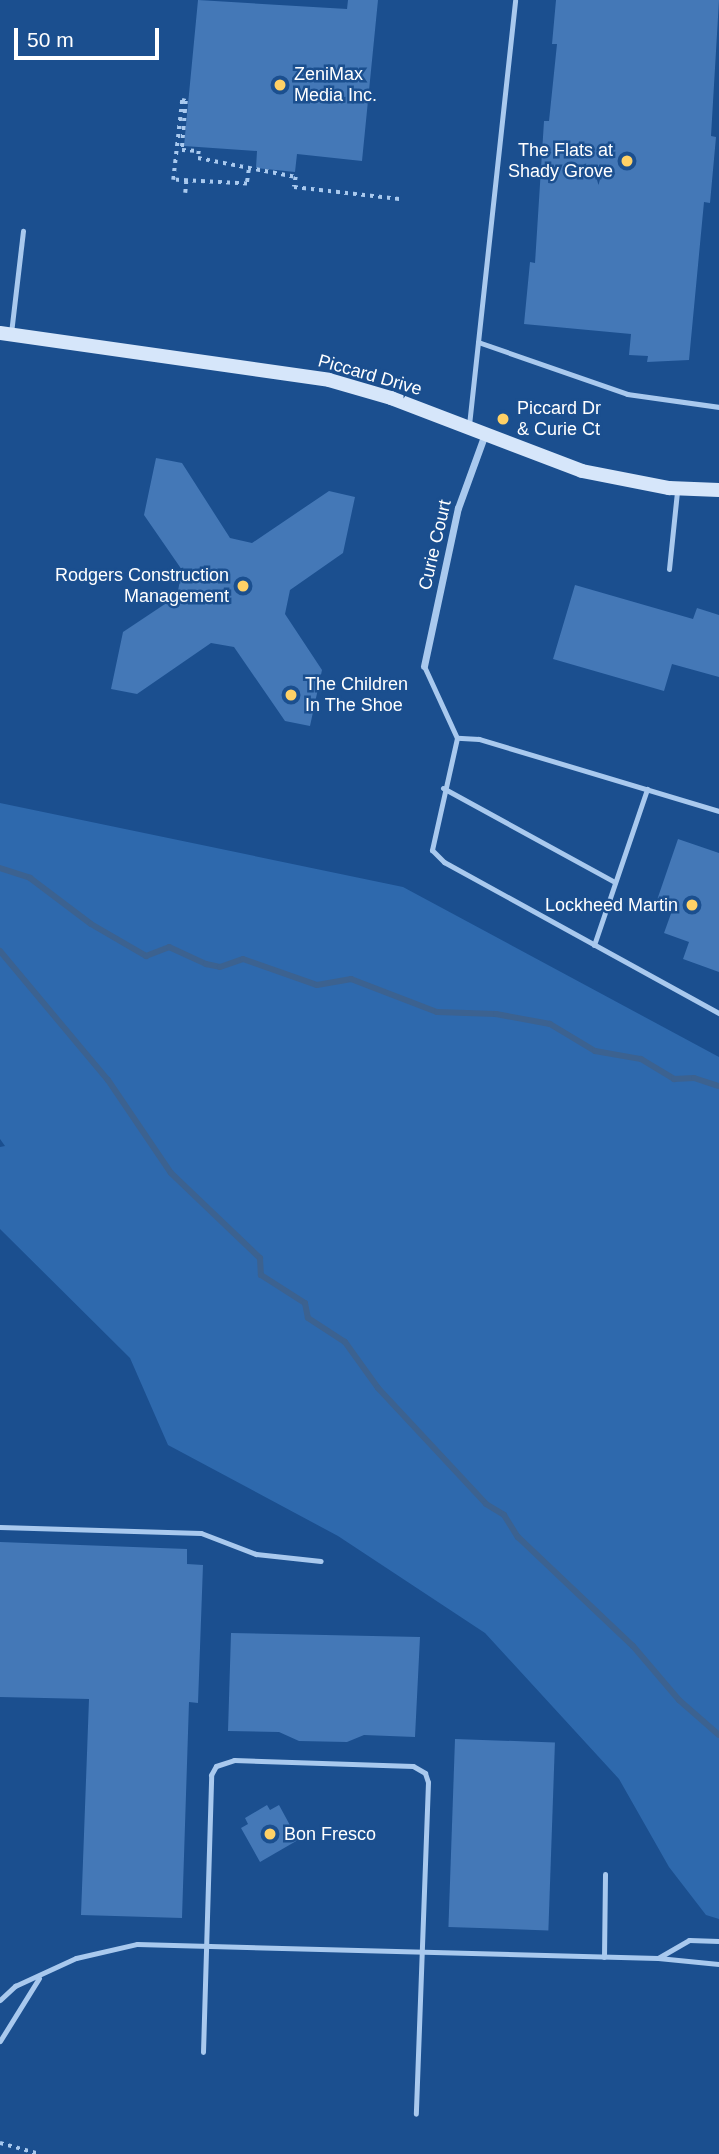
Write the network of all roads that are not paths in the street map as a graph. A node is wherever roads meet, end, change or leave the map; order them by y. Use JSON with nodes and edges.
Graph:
{"nodes":[{"id":1,"x":515,"y":0,"type":"edge"},
{"id":2,"x":23,"y":232,"type":"dead end"},
{"id":3,"x":5,"y":334,"type":"edge"},
{"id":4,"x":478,"y":342,"type":"junction"},
{"id":5,"x":719,"y":407,"type":"edge"},
{"id":6,"x":468,"y":428,"type":"junction"},
{"id":7,"x":485,"y":434,"type":"junction"},
{"id":8,"x":677,"y":488,"type":"junction"},
{"id":9,"x":719,"y":490,"type":"edge"},
{"id":10,"x":668,"y":569,"type":"dead end"},
{"id":11,"x":424,"y":666,"type":"joint"},
{"id":12,"x":457,"y":738,"type":"junction"},
{"id":13,"x":443,"y":788,"type":"junction"},
{"id":14,"x":647,"y":789,"type":"junction"},
{"id":15,"x":719,"y":811,"type":"edge"},
{"id":16,"x":615,"y":882,"type":"junction"},
{"id":17,"x":594,"y":945,"type":"junction"},
{"id":18,"x":719,"y":1013,"type":"edge"},
{"id":19,"x":0,"y":1527,"type":"edge"},
{"id":20,"x":321,"y":1561,"type":"dead end"},
{"id":21,"x":605,"y":1874,"type":"dead end"},
{"id":22,"x":719,"y":1941,"type":"edge"},
{"id":23,"x":207,"y":1946,"type":"junction"},
{"id":24,"x":422,"y":1954,"type":"junction"},
{"id":25,"x":604,"y":1957,"type":"junction"},
{"id":26,"x":658,"y":1958,"type":"junction"},
{"id":27,"x":719,"y":1965,"type":"edge"},
{"id":28,"x":38,"y":1978,"type":"junction"},
{"id":29,"x":0,"y":2000,"type":"edge"},
{"id":30,"x":0,"y":2041,"type":"edge"},
{"id":31,"x":203,"y":2052,"type":"dead end"},
{"id":32,"x":416,"y":2114,"type":"dead end"}],
"edges":[{"from":1,"to":4,"type":"lane"},
{"from":2,"to":3,"type":"lane"},
{"from":3,"to":6,"type":"street","name":"Piccard Drive"},
{"from":4,"to":5,"type":"lane"},
{"from":4,"to":6,"type":"lane"},
{"from":6,"to":7,"type":"street","name":"Piccard Drive"},
{"from":7,"to":8,"type":"street","name":"Piccard Drive"},
{"from":7,"to":11,"type":"street","name":"Curie Court"},
{"from":8,"to":9,"type":"street","name":"Piccard Drive"},
{"from":8,"to":10,"type":"lane"},
{"from":11,"to":12,"type":"lane"},
{"from":12,"to":13,"type":"lane"},
{"from":12,"to":14,"type":"lane"},
{"from":13,"to":16,"type":"lane"},
{"from":13,"to":17,"type":"lane"},
{"from":14,"to":15,"type":"lane"},
{"from":14,"to":16,"type":"lane"},
{"from":16,"to":17,"type":"lane"},
{"from":17,"to":18,"type":"lane"},
{"from":19,"to":20,"type":"lane"},
{"from":21,"to":25,"type":"lane"},
{"from":22,"to":26,"type":"lane"},
{"from":23,"to":24,"type":"lane"},
{"from":23,"to":24,"type":"lane"},
{"from":23,"to":28,"type":"lane"},
{"from":23,"to":31,"type":"lane"},
{"from":24,"to":25,"type":"lane"},
{"from":24,"to":32,"type":"lane"},
{"from":25,"to":26,"type":"lane"},
{"from":26,"to":27,"type":"lane"},
{"from":28,"to":29,"type":"lane"},
{"from":28,"to":30,"type":"lane"}]}
